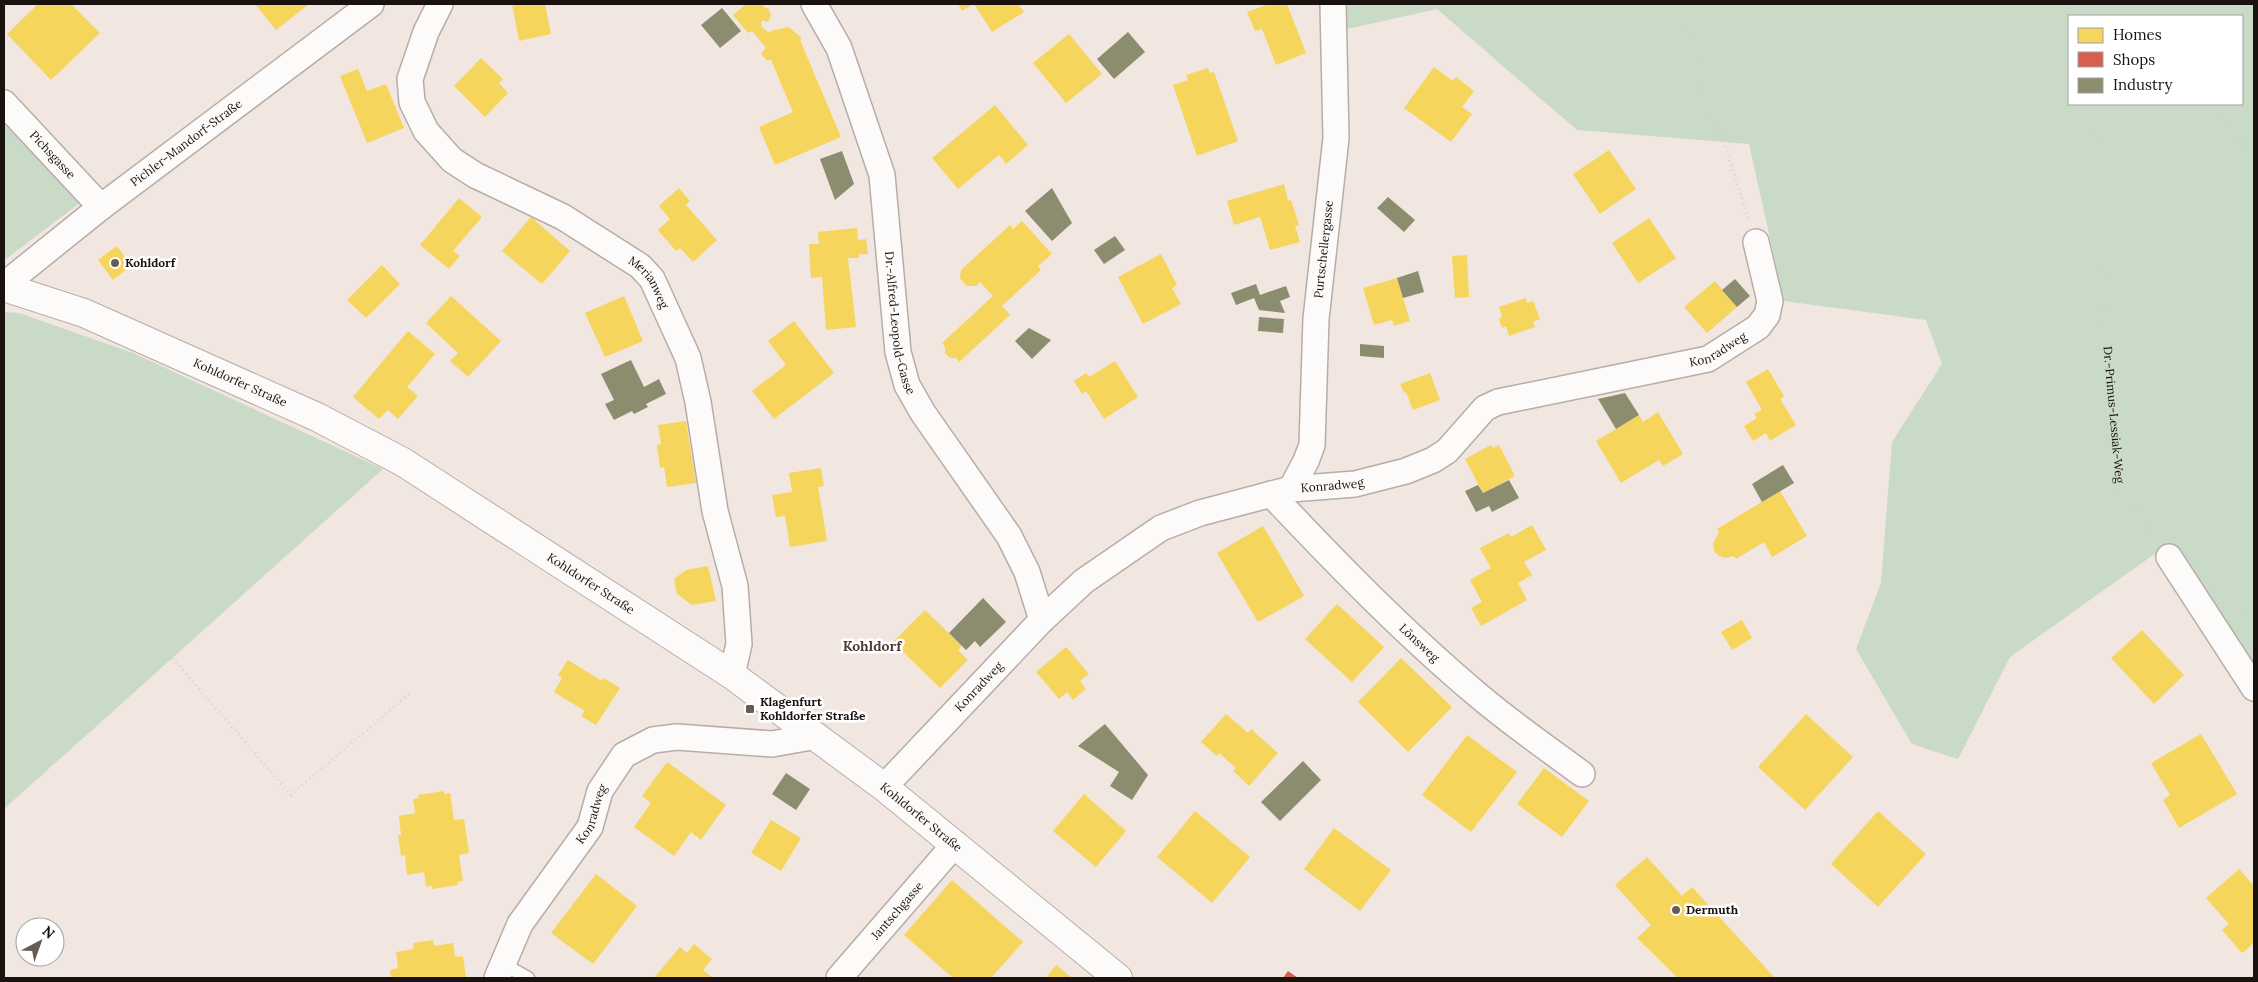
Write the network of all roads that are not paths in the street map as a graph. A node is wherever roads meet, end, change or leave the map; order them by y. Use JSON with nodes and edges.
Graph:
{"nodes":[{"id":1,"x":371,"y":4,"type":"edge"},
{"id":2,"x":440,"y":4,"type":"edge"},
{"id":3,"x":814,"y":4,"type":"edge"},
{"id":4,"x":1333,"y":4,"type":"edge"},
{"id":5,"x":4,"y":103,"type":"edge"},
{"id":6,"x":101,"y":207,"type":"junction"},
{"id":7,"x":1756,"y":242,"type":"road end"},
{"id":8,"x":4,"y":286,"type":"edge"},
{"id":9,"x":1281,"y":492,"type":"junction"},
{"id":10,"x":2170,"y":557,"type":"road end"},
{"id":11,"x":1042,"y":620,"type":"junction"},
{"id":12,"x":732,"y":675,"type":"junction"},
{"id":13,"x":2254,"y":688,"type":"edge"},
{"id":14,"x":817,"y":736,"type":"junction"},
{"id":15,"x":1582,"y":774,"type":"dead end"},
{"id":16,"x":884,"y":787,"type":"junction"},
{"id":17,"x":955,"y":844,"type":"junction"},
{"id":18,"x":500,"y":971,"type":"edge"},
{"id":19,"x":528,"y":978,"type":"edge"},
{"id":20,"x":839,"y":978,"type":"edge"},
{"id":21,"x":1118,"y":978,"type":"edge"}],
"edges":[{"from":1,"to":6,"type":"street","name":"Pichler-Mandorf-Straße"},
{"from":2,"to":12,"type":"street","name":"Merianweg"},
{"from":3,"to":11,"type":"street","name":"Dr.-Alfred-Leopold-Gasse"},
{"from":4,"to":9,"type":"street","name":"Purtschellergasse"},
{"from":5,"to":6,"type":"street","name":"Pichsgasse"},
{"from":6,"to":8,"type":"street","name":"Pichler-Mandorf-Straße"},
{"from":7,"to":9,"type":"street","name":"Konradweg"},
{"from":8,"to":12,"type":"street","name":"Kohldorfer Straße"},
{"from":9,"to":11,"type":"street","name":"Konradweg"},
{"from":9,"to":15,"type":"street","name":"Lönsweg"},
{"from":10,"to":13,"type":"street"},
{"from":11,"to":16,"type":"street","name":"Konradweg"},
{"from":12,"to":14,"type":"street","name":"Kohldorfer Straße"},
{"from":14,"to":16,"type":"street","name":"Kohldorfer Straße"},
{"from":14,"to":18,"type":"street","name":"Konradweg"},
{"from":16,"to":17,"type":"street","name":"Kohldorfer Straße"},
{"from":17,"to":20,"type":"street","name":"Jantschgasse"},
{"from":17,"to":21,"type":"street","name":"Kohldorfer Straße"},
{"from":18,"to":19,"type":"lane","name":"Konradweg"}]}
